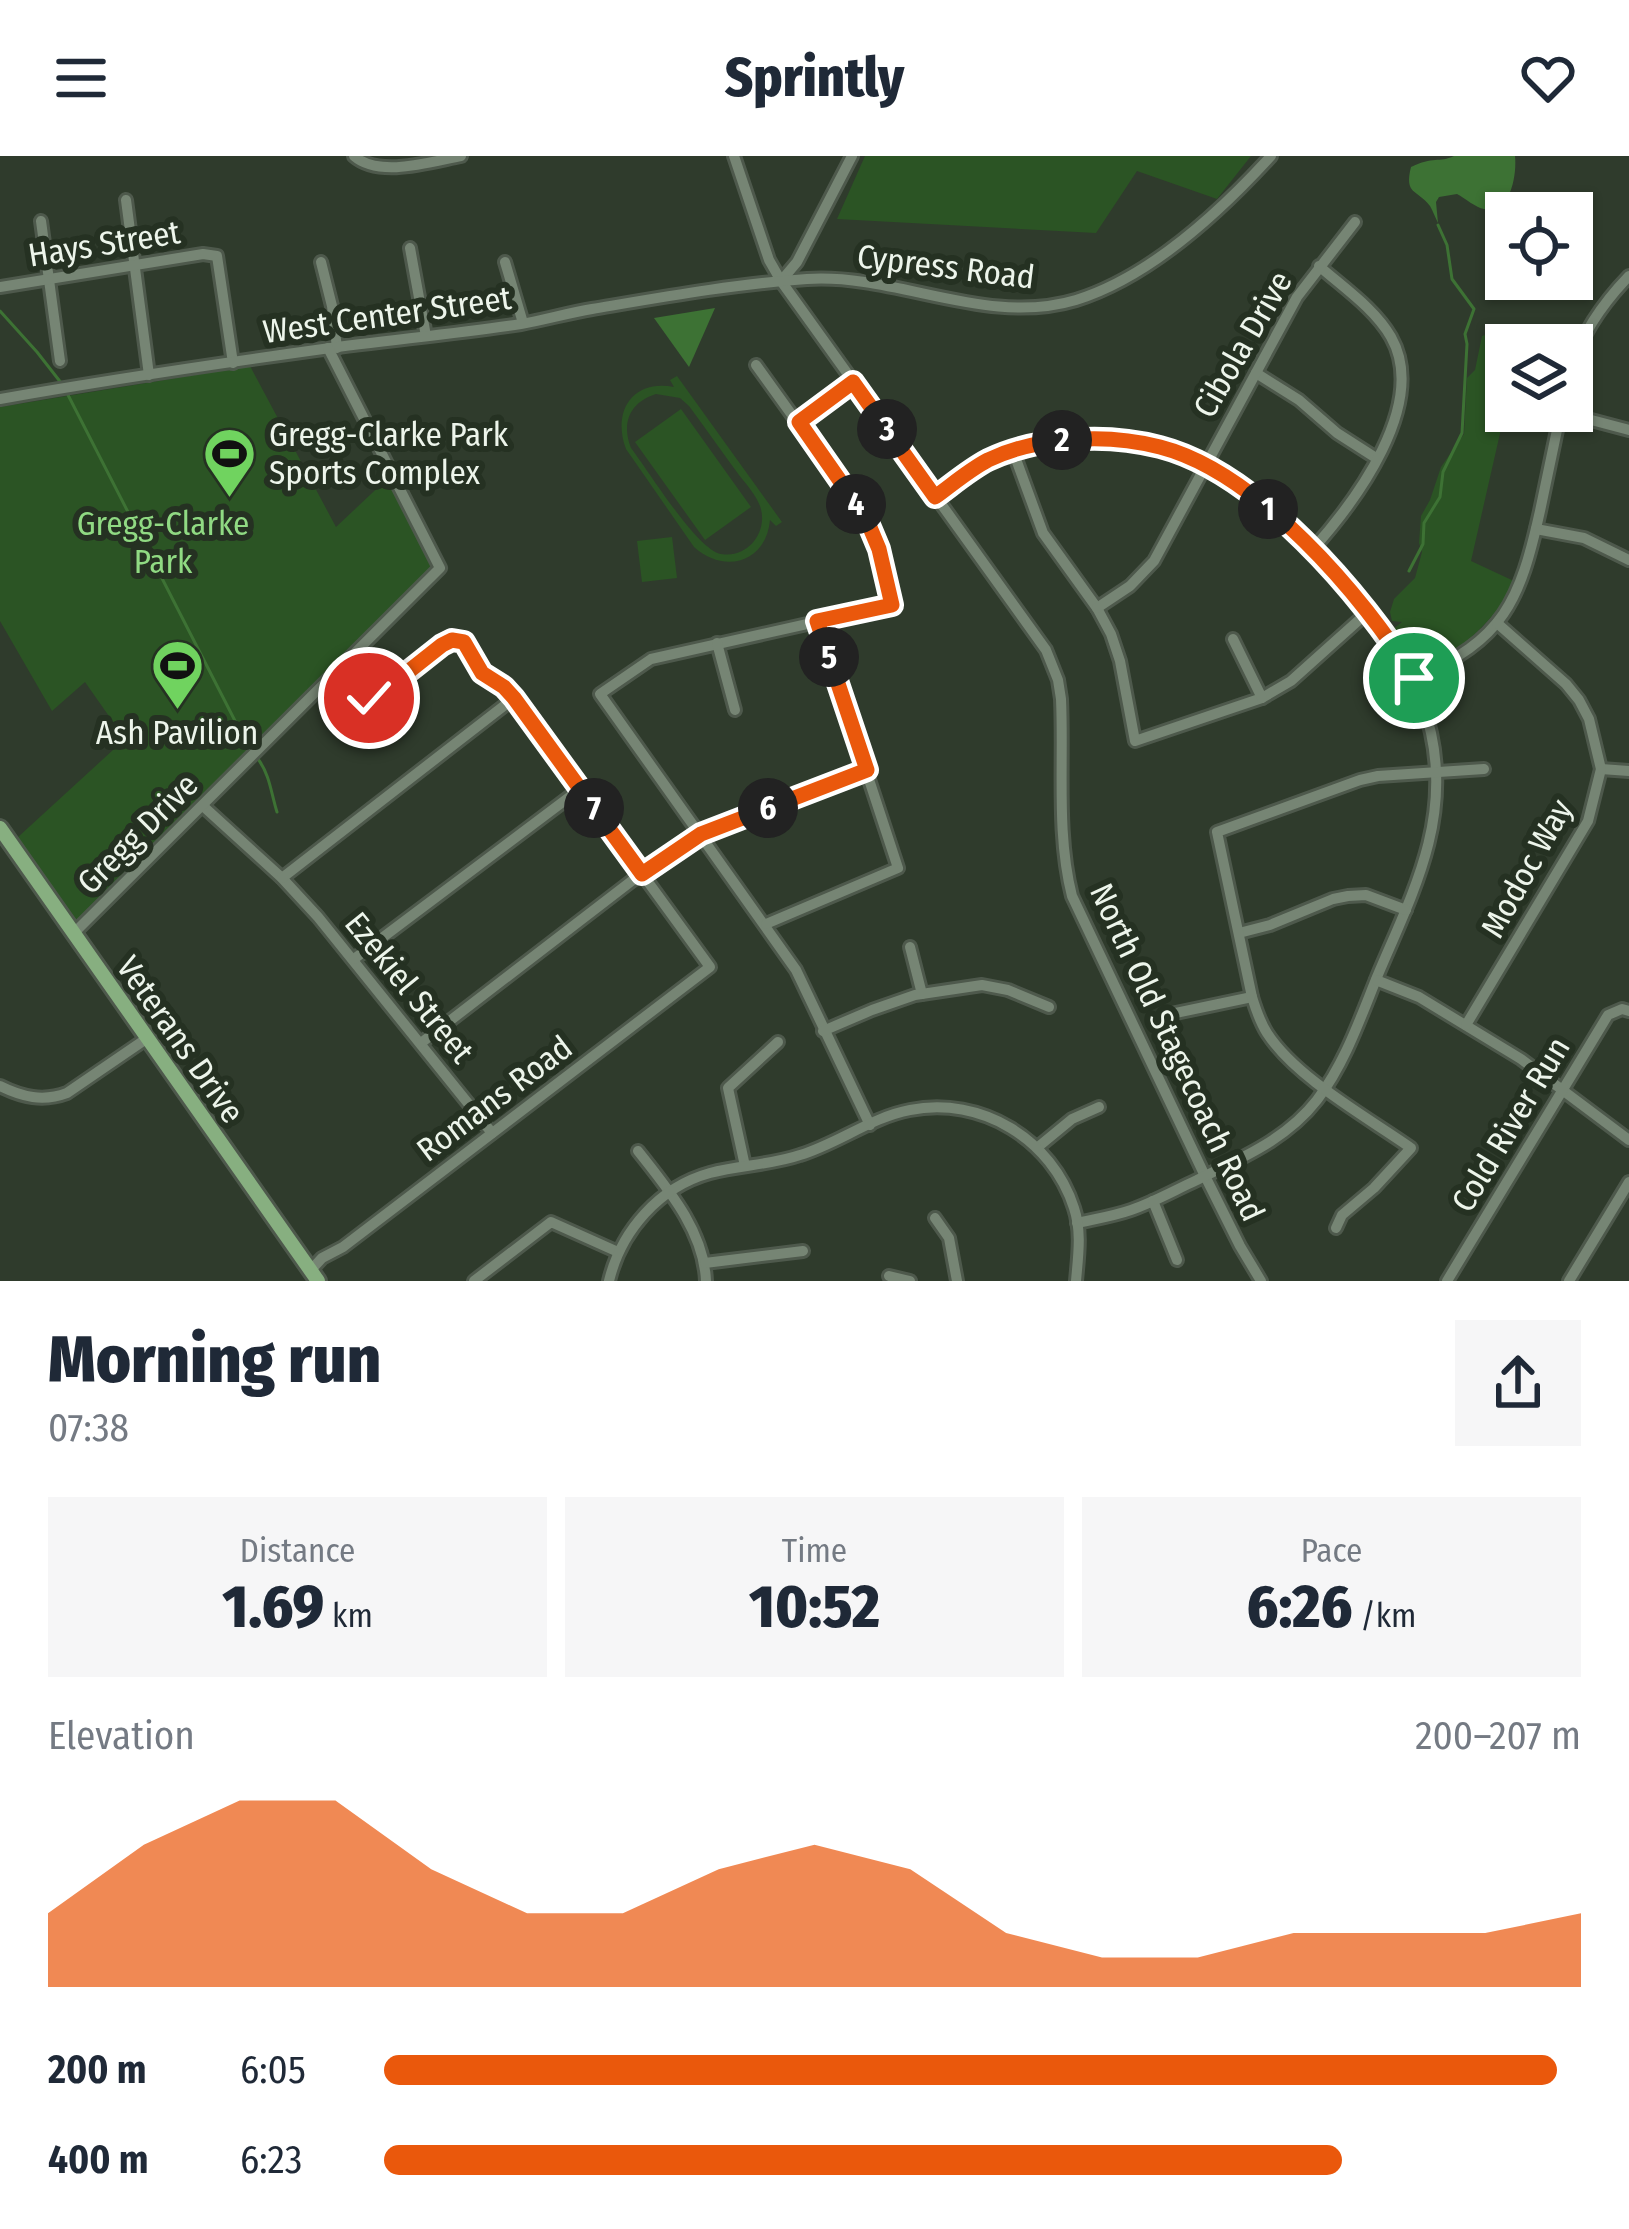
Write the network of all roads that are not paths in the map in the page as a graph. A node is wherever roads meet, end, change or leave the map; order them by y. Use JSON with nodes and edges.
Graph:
{"nodes":[{"id":1,"x":461,"y":156,"type":"edge"},
{"id":2,"x":734,"y":156,"type":"edge"},
{"id":3,"x":852,"y":156,"type":"edge"},
{"id":4,"x":1271,"y":156,"type":"edge"},
{"id":5,"x":355,"y":158,"type":"edge"},
{"id":6,"x":126,"y":200,"type":"dead end"},
{"id":7,"x":41,"y":220,"type":"dead end"},
{"id":8,"x":1355,"y":222,"type":"dead end"},
{"id":9,"x":410,"y":248,"type":"dead end"},
{"id":10,"x":321,"y":262,"type":"dead end"},
{"id":11,"x":505,"y":262,"type":"dead end"},
{"id":12,"x":134,"y":266,"type":"junction"},
{"id":13,"x":1319,"y":266,"type":"junction"},
{"id":14,"x":1629,"y":278,"type":"edge"},
{"id":15,"x":49,"y":279,"type":"junction"},
{"id":16,"x":781,"y":281,"type":"junction"},
{"id":17,"x":0,"y":287,"type":"edge"},
{"id":18,"x":523,"y":323,"type":"junction"},
{"id":19,"x":1590,"y":324,"type":"edge"},
{"id":20,"x":426,"y":336,"type":"junction"},
{"id":21,"x":333,"y":348,"type":"junction"},
{"id":22,"x":60,"y":361,"type":"dead end"},
{"id":23,"x":232,"y":363,"type":"junction"},
{"id":24,"x":756,"y":365,"type":"dead end"},
{"id":25,"x":1256,"y":373,"type":"junction"},
{"id":26,"x":149,"y":376,"type":"junction"},
{"id":27,"x":853,"y":382,"type":"junction"},
{"id":28,"x":0,"y":399,"type":"edge"},
{"id":29,"x":1593,"y":420,"type":"edge"},
{"id":30,"x":799,"y":422,"type":"junction"},
{"id":31,"x":1629,"y":430,"type":"edge"},
{"id":32,"x":1557,"y":432,"type":"edge"},
{"id":33,"x":1013,"y":452,"type":"junction"},
{"id":34,"x":1376,"y":458,"type":"junction"},
{"id":35,"x":1205,"y":465,"type":"junction"},
{"id":36,"x":935,"y":497,"type":"junction"},
{"id":37,"x":1536,"y":529,"type":"junction"},
{"id":38,"x":1312,"y":550,"type":"junction"},
{"id":39,"x":1629,"y":560,"type":"edge"},
{"id":40,"x":1097,"y":608,"type":"junction"},
{"id":41,"x":1369,"y":611,"type":"junction"},
{"id":42,"x":817,"y":621,"type":"junction"},
{"id":43,"x":1497,"y":623,"type":"junction"},
{"id":44,"x":1233,"y":639,"type":"dead end"},
{"id":45,"x":717,"y":643,"type":"junction"},
{"id":46,"x":336,"y":672,"type":"junction"},
{"id":47,"x":1414,"y":678,"type":"junction"},
{"id":48,"x":514,"y":698,"type":"junction"},
{"id":49,"x":1262,"y":698,"type":"junction"},
{"id":50,"x":735,"y":710,"type":"dead end"},
{"id":51,"x":1600,"y":769,"type":"junction"},
{"id":52,"x":867,"y":770,"type":"junction"},
{"id":53,"x":1484,"y":770,"type":"dead end"},
{"id":54,"x":1629,"y":771,"type":"edge"},
{"id":55,"x":1435,"y":772,"type":"junction"},
{"id":56,"x":580,"y":789,"type":"junction"},
{"id":57,"x":203,"y":806,"type":"junction"},
{"id":58,"x":0,"y":827,"type":"edge"},
{"id":59,"x":701,"y":834,"type":"junction"},
{"id":60,"x":642,"y":874,"type":"junction"},
{"id":61,"x":282,"y":878,"type":"junction"},
{"id":62,"x":1406,"y":910,"type":"junction"},
{"id":63,"x":766,"y":924,"type":"junction"},
{"id":64,"x":74,"y":933,"type":"junction"},
{"id":65,"x":1238,"y":933,"type":"junction"},
{"id":66,"x":910,"y":947,"type":"dead end"},
{"id":67,"x":354,"y":959,"type":"junction"},
{"id":68,"x":1376,"y":980,"type":"junction"},
{"id":69,"x":922,"y":994,"type":"junction"},
{"id":70,"x":1252,"y":997,"type":"junction"},
{"id":71,"x":1049,"y":1007,"type":"dead end"},
{"id":72,"x":1629,"y":1012,"type":"edge"},
{"id":73,"x":1171,"y":1014,"type":"dead end"},
{"id":74,"x":1466,"y":1025,"type":"junction"},
{"id":75,"x":824,"y":1031,"type":"junction"},
{"id":76,"x":146,"y":1039,"type":"junction"},
{"id":77,"x":778,"y":1042,"type":"dead end"},
{"id":78,"x":421,"y":1043,"type":"junction"},
{"id":79,"x":0,"y":1086,"type":"edge"},
{"id":80,"x":1325,"y":1088,"type":"junction"},
{"id":81,"x":1562,"y":1090,"type":"junction"},
{"id":82,"x":1099,"y":1106,"type":"dead end"},
{"id":83,"x":870,"y":1126,"type":"junction"},
{"id":84,"x":492,"y":1133,"type":"junction"},
{"id":85,"x":1629,"y":1140,"type":"edge"},
{"id":86,"x":1038,"y":1147,"type":"junction"},
{"id":87,"x":638,"y":1151,"type":"dead end"},
{"id":88,"x":746,"y":1166,"type":"junction"},
{"id":89,"x":1204,"y":1176,"type":"junction"},
{"id":90,"x":1629,"y":1181,"type":"edge"},
{"id":91,"x":669,"y":1191,"type":"junction"},
{"id":92,"x":1153,"y":1201,"type":"junction"},
{"id":93,"x":935,"y":1218,"type":"dead end"},
{"id":94,"x":1077,"y":1222,"type":"junction"},
{"id":95,"x":1336,"y":1228,"type":"dead end"},
{"id":96,"x":803,"y":1251,"type":"dead end"},
{"id":97,"x":618,"y":1252,"type":"junction"},
{"id":98,"x":1177,"y":1260,"type":"dead end"},
{"id":99,"x":706,"y":1263,"type":"junction"},
{"id":100,"x":315,"y":1276,"type":"edge"},
{"id":101,"x":889,"y":1276,"type":"dead end"},
{"id":102,"x":474,"y":1281,"type":"edge"},
{"id":103,"x":608,"y":1281,"type":"edge"},
{"id":104,"x":706,"y":1281,"type":"edge"},
{"id":105,"x":910,"y":1281,"type":"edge"},
{"id":106,"x":957,"y":1281,"type":"edge"},
{"id":107,"x":1076,"y":1281,"type":"edge"},
{"id":108,"x":1261,"y":1281,"type":"edge"},
{"id":109,"x":1448,"y":1281,"type":"edge"},
{"id":110,"x":1569,"y":1281,"type":"edge"}],
"edges":[{"from":1,"to":5,"type":"street"},
{"from":2,"to":16,"type":"street","name":"North Old Stagecoach Road"},
{"from":3,"to":16,"type":"street"},
{"from":4,"to":16,"type":"street","name":"Cypress Road"},
{"from":6,"to":12,"type":"street"},
{"from":7,"to":15,"type":"street"},
{"from":8,"to":13,"type":"street","name":"Cibola Drive"},
{"from":9,"to":20,"type":"street"},
{"from":10,"to":21,"type":"street"},
{"from":11,"to":18,"type":"street"},
{"from":12,"to":15,"type":"street","name":"Hays Street"},
{"from":12,"to":23,"type":"street","name":"Hays Street"},
{"from":12,"to":26,"type":"street"},
{"from":13,"to":25,"type":"street","name":"Cibola Drive"},
{"from":13,"to":34,"type":"street"},
{"from":14,"to":19,"type":"street"},
{"from":15,"to":17,"type":"street","name":"Hays Street"},
{"from":15,"to":22,"type":"street"},
{"from":16,"to":18,"type":"street","name":"West Center Street"},
{"from":16,"to":27,"type":"street","name":"North Old Stagecoach Road"},
{"from":18,"to":20,"type":"street","name":"West Center Street"},
{"from":20,"to":21,"type":"street","name":"West Center Street"},
{"from":21,"to":23,"type":"street","name":"West Center Street"},
{"from":21,"to":46,"type":"street","name":"Gregg Drive"},
{"from":23,"to":26,"type":"street","name":"West Center Street"},
{"from":24,"to":30,"type":"street"},
{"from":25,"to":34,"type":"street"},
{"from":25,"to":35,"type":"street","name":"Cibola Drive"},
{"from":26,"to":28,"type":"street","name":"West Center Street"},
{"from":27,"to":30,"type":"street"},
{"from":27,"to":36,"type":"street","name":"North Old Stagecoach Road"},
{"from":29,"to":31,"type":"street"},
{"from":30,"to":42,"type":"street"},
{"from":32,"to":37,"type":"street"},
{"from":33,"to":35,"type":"street"},
{"from":33,"to":36,"type":"street"},
{"from":33,"to":40,"type":"street"},
{"from":34,"to":38,"type":"street"},
{"from":35,"to":38,"type":"street"},
{"from":35,"to":40,"type":"street","name":"Cibola Drive"},
{"from":36,"to":89,"type":"street","name":"North Old Stagecoach Road"},
{"from":37,"to":39,"type":"street"},
{"from":37,"to":43,"type":"street"},
{"from":38,"to":41,"type":"street"},
{"from":40,"to":49,"type":"street"},
{"from":41,"to":47,"type":"street"},
{"from":41,"to":49,"type":"street"},
{"from":42,"to":45,"type":"street"},
{"from":42,"to":52,"type":"street"},
{"from":43,"to":47,"type":"street"},
{"from":43,"to":51,"type":"street","name":"Modoc Way"},
{"from":44,"to":49,"type":"street"},
{"from":45,"to":50,"type":"street"},
{"from":45,"to":59,"type":"street"},
{"from":46,"to":48,"type":"street"},
{"from":46,"to":57,"type":"street","name":"Gregg Drive"},
{"from":47,"to":55,"type":"street"},
{"from":48,"to":56,"type":"street"},
{"from":48,"to":61,"type":"street"},
{"from":51,"to":54,"type":"street"},
{"from":51,"to":74,"type":"street","name":"Modoc Way"},
{"from":52,"to":59,"type":"street"},
{"from":52,"to":63,"type":"street"},
{"from":53,"to":55,"type":"street"},
{"from":55,"to":62,"type":"street"},
{"from":55,"to":65,"type":"street"},
{"from":56,"to":60,"type":"street"},
{"from":56,"to":67,"type":"street"},
{"from":57,"to":61,"type":"street","name":"Ezekiel Street"},
{"from":57,"to":64,"type":"street","name":"Gregg Drive"},
{"from":58,"to":64,"type":"main road","name":"Veterans Drive"},
{"from":59,"to":60,"type":"street"},
{"from":59,"to":63,"type":"street"},
{"from":60,"to":78,"type":"street"},
{"from":60,"to":84,"type":"street","name":"Romans Road"},
{"from":61,"to":67,"type":"street","name":"Ezekiel Street"},
{"from":62,"to":65,"type":"street"},
{"from":62,"to":68,"type":"street"},
{"from":63,"to":75,"type":"street"},
{"from":64,"to":76,"type":"main road","name":"Veterans Drive"},
{"from":65,"to":70,"type":"street"},
{"from":66,"to":69,"type":"street"},
{"from":67,"to":78,"type":"street","name":"Ezekiel Street"},
{"from":68,"to":74,"type":"street"},
{"from":68,"to":80,"type":"street"},
{"from":69,"to":71,"type":"street"},
{"from":69,"to":75,"type":"street"},
{"from":70,"to":73,"type":"street"},
{"from":70,"to":80,"type":"street"},
{"from":72,"to":81,"type":"street","name":"Cold River Run"},
{"from":74,"to":81,"type":"street"},
{"from":75,"to":83,"type":"street"},
{"from":76,"to":79,"type":"street"},
{"from":76,"to":100,"type":"main road","name":"Veterans Drive"},
{"from":77,"to":88,"type":"street"},
{"from":78,"to":84,"type":"street","name":"Ezekiel Street"},
{"from":80,"to":89,"type":"street"},
{"from":80,"to":95,"type":"street"},
{"from":81,"to":85,"type":"street"},
{"from":81,"to":109,"type":"street","name":"Cold River Run"},
{"from":82,"to":86,"type":"street"},
{"from":83,"to":86,"type":"street"},
{"from":83,"to":88,"type":"street"},
{"from":84,"to":100,"type":"street","name":"Romans Road"},
{"from":86,"to":94,"type":"street"},
{"from":87,"to":91,"type":"street"},
{"from":88,"to":91,"type":"street"},
{"from":89,"to":92,"type":"street"},
{"from":89,"to":108,"type":"street","name":"North Old Stagecoach Road"},
{"from":90,"to":110,"type":"street"},
{"from":91,"to":97,"type":"street"},
{"from":91,"to":99,"type":"street"},
{"from":92,"to":94,"type":"street"},
{"from":92,"to":98,"type":"street"},
{"from":93,"to":106,"type":"street"},
{"from":94,"to":107,"type":"street"},
{"from":96,"to":99,"type":"street"},
{"from":97,"to":102,"type":"street"},
{"from":97,"to":103,"type":"street"},
{"from":99,"to":104,"type":"street"},
{"from":101,"to":105,"type":"street"}]}
